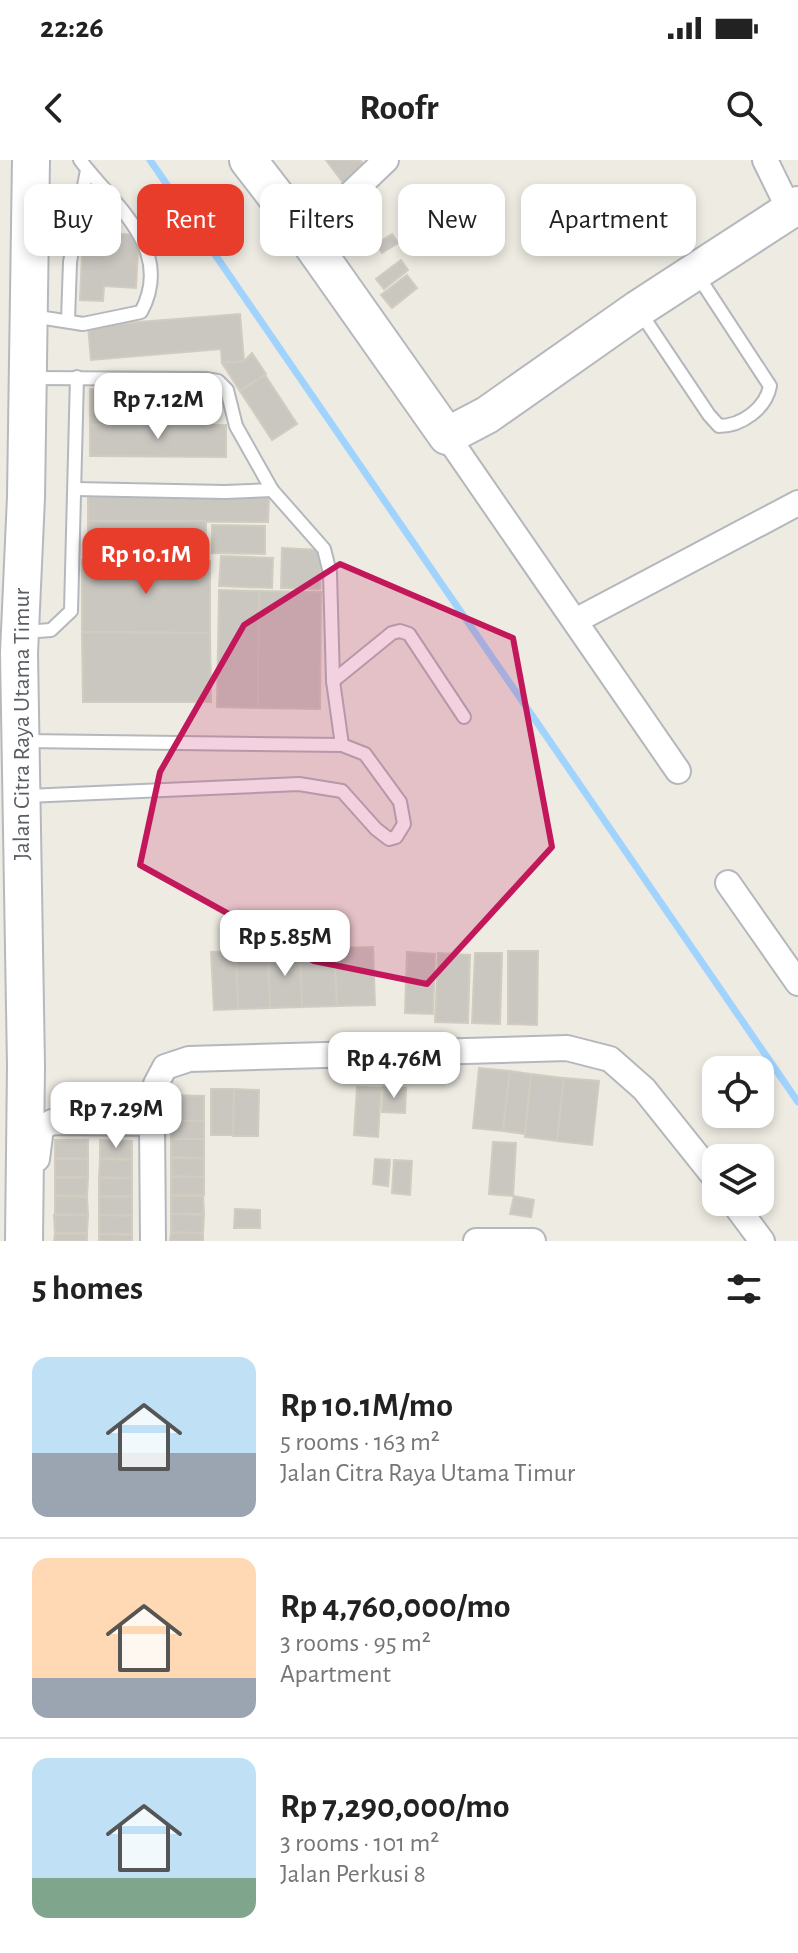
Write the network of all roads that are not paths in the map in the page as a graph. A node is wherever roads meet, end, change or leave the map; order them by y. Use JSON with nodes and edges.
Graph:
{"nodes":[{"id":1,"x":31,"y":160,"type":"edge"},
{"id":2,"x":386,"y":160,"type":"edge"},
{"id":3,"x":765,"y":160,"type":"edge"},
{"id":4,"x":253,"y":162,"type":"edge"},
{"id":5,"x":83,"y":165,"type":"edge"},
{"id":6,"x":269,"y":184,"type":"edge"},
{"id":7,"x":361,"y":184,"type":"edge"},
{"id":8,"x":794,"y":208,"type":"edge"},
{"id":9,"x":320,"y":256,"type":"edge"},
{"id":10,"x":697,"y":273,"type":"junction"},
{"id":11,"x":638,"y":309,"type":"junction"},
{"id":12,"x":68,"y":320,"type":"junction"},
{"id":13,"x":18,"y":333,"type":"edge"},
{"id":14,"x":77,"y":377,"type":"junction"},
{"id":15,"x":27,"y":379,"type":"junction"},
{"id":16,"x":447,"y":436,"type":"junction"},
{"id":17,"x":75,"y":489,"type":"junction"},
{"id":18,"x":272,"y":490,"type":"junction"},
{"id":19,"x":798,"y":503,"type":"edge"},
{"id":20,"x":575,"y":621,"type":"junction"},
{"id":21,"x":12,"y":658,"type":"edge"},
{"id":22,"x":333,"y":681,"type":"junction"},
{"id":23,"x":464,"y":717,"type":"dead end"},
{"id":24,"x":22,"y":741,"type":"junction"},
{"id":25,"x":342,"y":745,"type":"junction"},
{"id":26,"x":678,"y":771,"type":"dead end"},
{"id":27,"x":21,"y":796,"type":"junction"},
{"id":28,"x":728,"y":883,"type":"dead end"},
{"id":29,"x":798,"y":983,"type":"edge"},
{"id":30,"x":13,"y":1065,"type":"edge"},
{"id":31,"x":152,"y":1123,"type":"junction"},
{"id":32,"x":702,"y":1162,"type":"edge"},
{"id":33,"x":743,"y":1216,"type":"edge"},
{"id":34,"x":24,"y":1241,"type":"edge"},
{"id":35,"x":37,"y":1241,"type":"edge"},
{"id":36,"x":153,"y":1241,"type":"edge"},
{"id":37,"x":476,"y":1241,"type":"edge"},
{"id":38,"x":533,"y":1241,"type":"edge"},
{"id":39,"x":762,"y":1241,"type":"edge"}],
"edges":[{"from":1,"to":13,"type":"main road","name":"Jalan Citra Raya Utama Timur"},
{"from":2,"to":7,"type":"street"},
{"from":3,"to":8,"type":"street"},
{"from":4,"to":6,"type":"main road"},
{"from":5,"to":12,"type":"lane"},
{"from":5,"to":12,"type":"lane"},
{"from":8,"to":10,"type":"main road"},
{"from":9,"to":16,"type":"main road"},
{"from":10,"to":11,"type":"main road"},
{"from":10,"to":11,"type":"lane"},
{"from":11,"to":16,"type":"main road"},
{"from":12,"to":13,"type":"lane"},
{"from":13,"to":15,"type":"main road","name":"Jalan Citra Raya Utama Timur"},
{"from":14,"to":15,"type":"lane"},
{"from":14,"to":17,"type":"lane"},
{"from":14,"to":18,"type":"lane"},
{"from":15,"to":21,"type":"main road","name":"Jalan Citra Raya Utama Timur"},
{"from":16,"to":20,"type":"street"},
{"from":17,"to":18,"type":"lane"},
{"from":17,"to":21,"type":"lane"},
{"from":18,"to":22,"type":"lane"},
{"from":19,"to":20,"type":"street"},
{"from":20,"to":26,"type":"street"},
{"from":21,"to":24,"type":"main road","name":"Jalan Citra Raya Utama Timur"},
{"from":22,"to":23,"type":"lane"},
{"from":22,"to":25,"type":"lane"},
{"from":24,"to":25,"type":"lane"},
{"from":24,"to":27,"type":"main road","name":"Jalan Citra Raya Utama Timur"},
{"from":25,"to":27,"type":"lane"},
{"from":27,"to":30,"type":"main road","name":"Jalan Citra Raya Utama Timur"},
{"from":28,"to":29,"type":"street"},
{"from":30,"to":34,"type":"main road","name":"Jalan Citra Raya Utama Timur"},
{"from":31,"to":32,"type":"street"},
{"from":31,"to":35,"type":"street"},
{"from":31,"to":36,"type":"street"},
{"from":33,"to":39,"type":"street"},
{"from":37,"to":38,"type":"street"}]}
